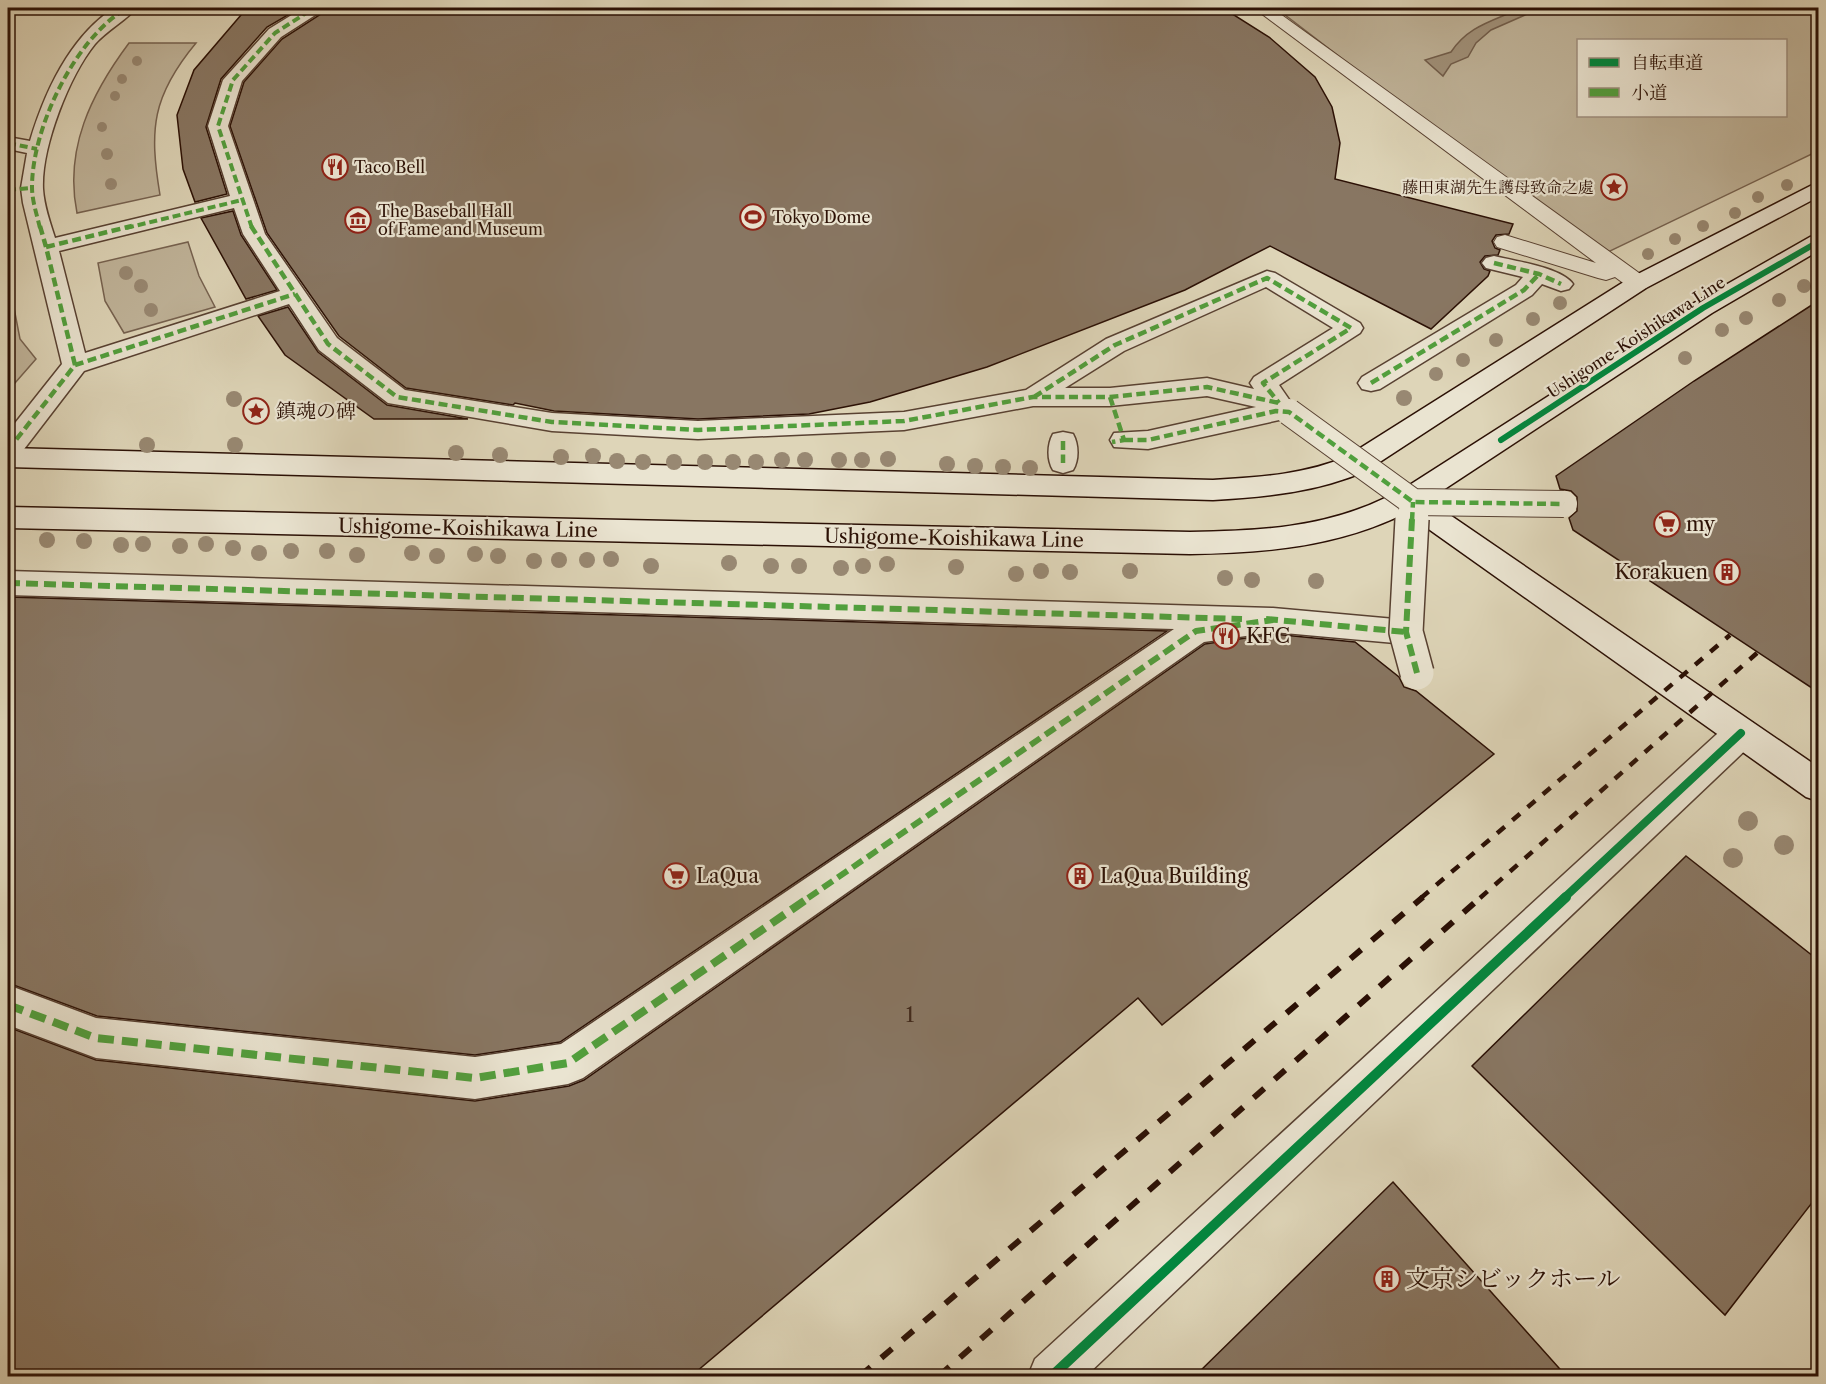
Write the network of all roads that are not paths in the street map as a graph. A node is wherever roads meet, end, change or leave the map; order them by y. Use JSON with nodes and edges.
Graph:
{"nodes":[{"id":1,"x":128,"y":8,"type":"edge"},
{"id":2,"x":267,"y":8,"type":"edge"},
{"id":3,"x":1262,"y":8,"type":"edge"},
{"id":4,"x":309,"y":11,"type":"edge"},
{"id":5,"x":8,"y":142,"type":"edge"},
{"id":6,"x":37,"y":149,"type":"junction"},
{"id":7,"x":32,"y":188,"type":"junction"},
{"id":8,"x":1818,"y":189,"type":"edge"},
{"id":9,"x":8,"y":190,"type":"edge"},
{"id":10,"x":242,"y":200,"type":"junction"},
{"id":11,"x":1505,"y":242,"type":"dead end"},
{"id":12,"x":1818,"y":242,"type":"edge"},
{"id":13,"x":46,"y":247,"type":"junction"},
{"id":14,"x":1494,"y":263,"type":"dead end"},
{"id":15,"x":1638,"y":283,"type":"junction"},
{"id":16,"x":295,"y":294,"type":"junction"},
{"id":17,"x":75,"y":364,"type":"junction"},
{"id":18,"x":1371,"y":383,"type":"dead end"},
{"id":19,"x":1033,"y":397,"type":"junction"},
{"id":20,"x":1110,"y":397,"type":"junction"},
{"id":21,"x":8,"y":450,"type":"edge"},
{"id":22,"x":8,"y":458,"type":"edge"},
{"id":23,"x":1356,"y":464,"type":"junction"},
{"id":24,"x":1410,"y":501,"type":"junction"},
{"id":25,"x":1564,"y":504,"type":"dead end"},
{"id":26,"x":8,"y":518,"type":"edge"},
{"id":27,"x":8,"y":583,"type":"edge"},
{"id":28,"x":1273,"y":620,"type":"junction"},
{"id":29,"x":1406,"y":632,"type":"junction"},
{"id":30,"x":1417,"y":673,"type":"dead end"},
{"id":31,"x":1741,"y":733,"type":"junction"},
{"id":32,"x":1818,"y":786,"type":"edge"},
{"id":33,"x":8,"y":1005,"type":"edge"},
{"id":34,"x":1052,"y":1377,"type":"edge"}],
"edges":[{"from":1,"to":6,"type":"street"},
{"from":2,"to":4,"type":"street"},
{"from":3,"to":15,"type":"lane"},
{"from":4,"to":10,"type":"street"},
{"from":5,"to":6,"type":"street"},
{"from":6,"to":7,"type":"street"},
{"from":7,"to":9,"type":"street"},
{"from":7,"to":13,"type":"street"},
{"from":8,"to":15,"type":"street","name":"Ushigome-Koishikawa Line"},
{"from":10,"to":13,"type":"street"},
{"from":10,"to":16,"type":"street"},
{"from":11,"to":15,"type":"lane"},
{"from":12,"to":24,"type":"street","name":"Ushigome-Koishikawa Line"},
{"from":13,"to":17,"type":"street"},
{"from":14,"to":18,"type":"street"},
{"from":15,"to":23,"type":"street","name":"Ushigome-Koishikawa Line"},
{"from":16,"to":17,"type":"street"},
{"from":16,"to":19,"type":"street"},
{"from":17,"to":21,"type":"street"},
{"from":19,"to":20,"type":"street"},
{"from":19,"to":20,"type":"street"},
{"from":20,"to":24,"type":"street","bridge":true},
{"from":22,"to":23,"type":"street","name":"Ushigome-Koishikawa Line"},
{"from":23,"to":24,"type":"street"},
{"from":24,"to":25,"type":"street","bridge":true},
{"from":24,"to":26,"type":"street","name":"Ushigome-Koishikawa Line"},
{"from":24,"to":29,"type":"street","bridge":true},
{"from":24,"to":31,"type":"street"},
{"from":27,"to":28,"type":"street"},
{"from":28,"to":29,"type":"street"},
{"from":28,"to":33,"type":"street"},
{"from":29,"to":30,"type":"street","bridge":true},
{"from":31,"to":32,"type":"street"},
{"from":31,"to":34,"type":"street"}]}
